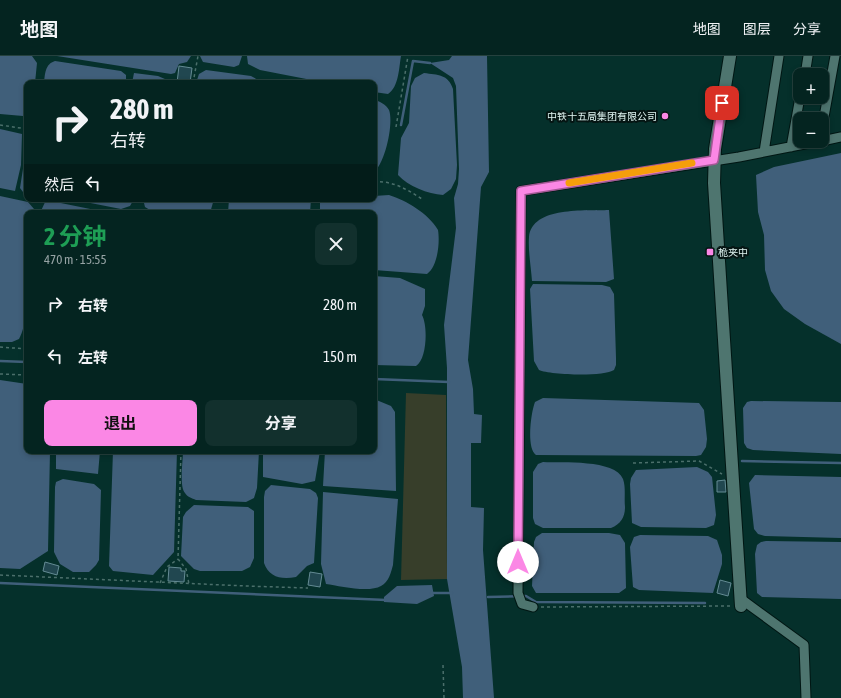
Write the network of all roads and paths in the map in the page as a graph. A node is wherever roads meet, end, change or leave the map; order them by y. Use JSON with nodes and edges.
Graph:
{"nodes":[{"id":1,"x":198,"y":56,"type":"edge"},
{"id":2,"x":408,"y":56,"type":"edge"},
{"id":3,"x":730,"y":56,"type":"edge"},
{"id":4,"x":780,"y":56,"type":"edge"},
{"id":5,"x":808,"y":56,"type":"edge"},
{"id":6,"x":835,"y":56,"type":"edge"},
{"id":7,"x":806,"y":68,"type":"edge"},
{"id":8,"x":194,"y":80,"type":"edge"},
{"id":9,"x":799,"y":104,"type":"edge"},
{"id":10,"x":825,"y":112,"type":"edge"},
{"id":11,"x":0,"y":125,"type":"edge"},
{"id":12,"x":396,"y":126,"type":"dead end"},
{"id":13,"x":24,"y":129,"type":"edge"},
{"id":14,"x":841,"y":137,"type":"edge"},
{"id":15,"x":829,"y":139,"type":"edge"},
{"id":16,"x":791,"y":147,"type":"joint"},
{"id":17,"x":764,"y":152,"type":"junction"},
{"id":18,"x":714,"y":160,"type":"junction"},
{"id":19,"x":377,"y":182,"type":"edge"},
{"id":20,"x":422,"y":199,"type":"dead end"},
{"id":21,"x":0,"y":348,"type":"edge"},
{"id":22,"x":24,"y":349,"type":"edge"},
{"id":23,"x":0,"y":374,"type":"edge"},
{"id":24,"x":24,"y":375,"type":"edge"},
{"id":25,"x":181,"y":454,"type":"edge"},
{"id":26,"x":633,"y":463,"type":"dead end"},
{"id":27,"x":733,"y":480,"type":"junction"},
{"id":28,"x":178,"y":559,"type":"junction"},
{"id":29,"x":0,"y":575,"type":"edge"},
{"id":30,"x":160,"y":582,"type":"junction"},
{"id":31,"x":189,"y":584,"type":"junction"},
{"id":32,"x":308,"y":588,"type":"dead end"},
{"id":33,"x":741,"y":602,"type":"junction"},
{"id":34,"x":533,"y":607,"type":"joint"},
{"id":35,"x":443,"y":665,"type":"dead end"},
{"id":36,"x":444,"y":698,"type":"edge"},
{"id":37,"x":806,"y":698,"type":"edge"}],
"edges":[{"from":1,"to":8,"type":"path"},
{"from":2,"to":12,"type":"path"},
{"from":3,"to":18,"type":"street"},
{"from":4,"to":17,"type":"street"},
{"from":5,"to":7,"type":"street"},
{"from":6,"to":10,"type":"street"},
{"from":9,"to":16,"type":"street"},
{"from":11,"to":13,"type":"path"},
{"from":14,"to":15,"type":"street"},
{"from":16,"to":17,"type":"street"},
{"from":17,"to":18,"type":"street"},
{"from":18,"to":27,"type":"street"},
{"from":18,"to":34,"type":"street"},
{"from":19,"to":20,"type":"path"},
{"from":21,"to":22,"type":"path"},
{"from":23,"to":24,"type":"path"},
{"from":25,"to":28,"type":"path"},
{"from":26,"to":27,"type":"path"},
{"from":27,"to":33,"type":"street"},
{"from":28,"to":30,"type":"path"},
{"from":28,"to":31,"type":"path"},
{"from":29,"to":30,"type":"path"},
{"from":30,"to":31,"type":"path"},
{"from":31,"to":32,"type":"path"},
{"from":33,"to":34,"type":"path"},
{"from":33,"to":37,"type":"street"},
{"from":35,"to":36,"type":"path"}]}
